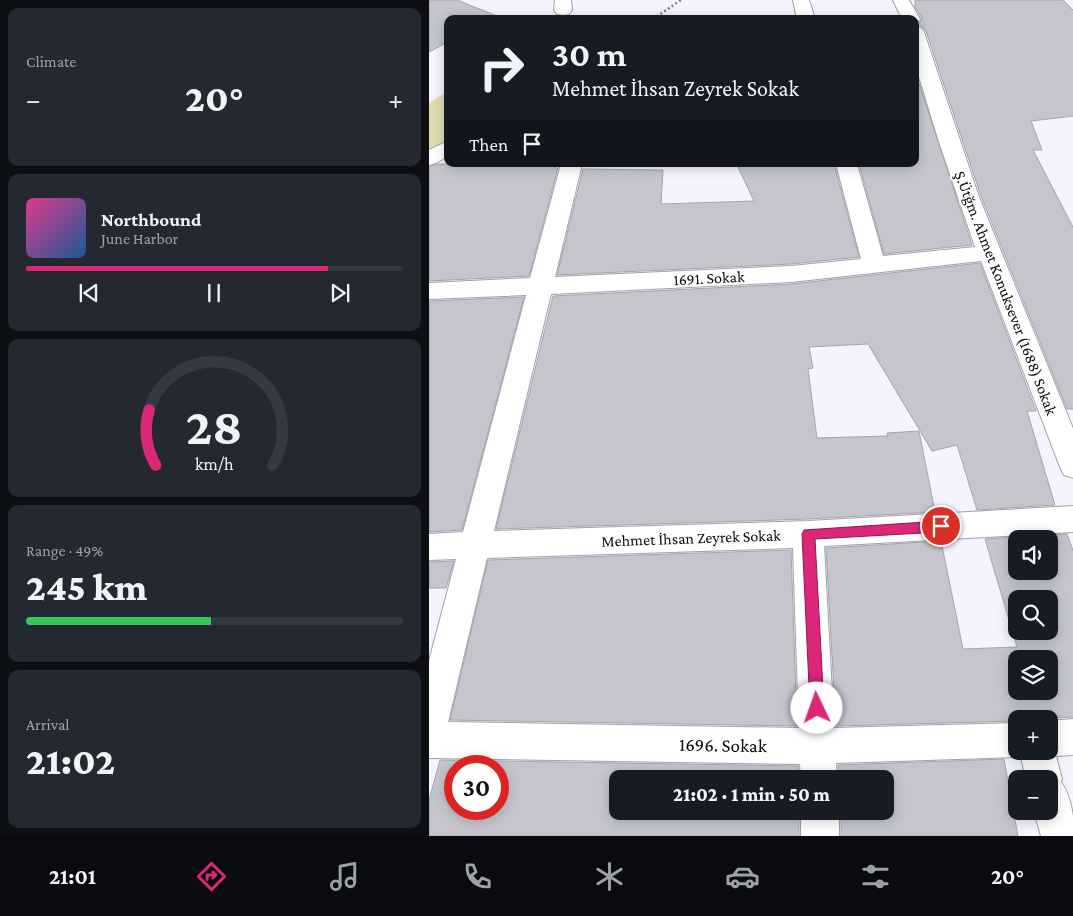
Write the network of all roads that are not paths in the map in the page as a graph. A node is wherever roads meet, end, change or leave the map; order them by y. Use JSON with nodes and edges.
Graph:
{"nodes":[{"id":1,"x":801,"y":0,"type":"edge"},
{"id":2,"x":901,"y":0,"type":"edge"},
{"id":3,"x":806,"y":15,"type":"edge"},
{"id":4,"x":909,"y":15,"type":"edge"},
{"id":5,"x":919,"y":46,"type":"edge"},
{"id":6,"x":444,"y":149,"type":"edge"},
{"id":7,"x":429,"y":158,"type":"edge"},
{"id":8,"x":570,"y":167,"type":"edge"},
{"id":9,"x":847,"y":167,"type":"edge"},
{"id":10,"x":988,"y":252,"type":"junction"},
{"id":11,"x":874,"y":265,"type":"junction"},
{"id":12,"x":540,"y":286,"type":"junction"},
{"id":13,"x":429,"y":291,"type":"edge"},
{"id":14,"x":1073,"y":467,"type":"edge"},
{"id":15,"x":1073,"y":518,"type":"edge"},
{"id":16,"x":808,"y":534,"type":"junction"},
{"id":17,"x":475,"y":545,"type":"junction"},
{"id":18,"x":429,"y":547,"type":"edge"},
{"id":19,"x":429,"y":728,"type":"edge"},
{"id":20,"x":1073,"y":737,"type":"edge"},
{"id":21,"x":1058,"y":738,"type":"edge"},
{"id":22,"x":429,"y":740,"type":"edge"},
{"id":23,"x":1008,"y":741,"type":"edge"},
{"id":24,"x":819,"y":763,"type":"edge"},
{"id":25,"x":820,"y":820,"type":"edge"},
{"id":26,"x":1056,"y":820,"type":"edge"},
{"id":27,"x":820,"y":836,"type":"edge"},
{"id":28,"x":1060,"y":836,"type":"edge"}],
"edges":[{"from":1,"to":3,"type":"street"},
{"from":2,"to":4,"type":"street"},
{"from":5,"to":10,"type":"street","name":"Ş.Ütğm. Ahmet Konuksever (1688) Sokak"},
{"from":6,"to":7,"type":"street"},
{"from":8,"to":12,"type":"street"},
{"from":9,"to":11,"type":"street"},
{"from":10,"to":11,"type":"street","name":"1691. Sokak"},
{"from":10,"to":14,"type":"street","name":"Ş.Ütğm. Ahmet Konuksever (1688) Sokak"},
{"from":11,"to":12,"type":"street","name":"1691. Sokak"},
{"from":12,"to":13,"type":"street","name":"1691. Sokak"},
{"from":12,"to":17,"type":"street"},
{"from":15,"to":16,"type":"street","name":"Mehmet İhsan Zeyrek Sokak"},
{"from":16,"to":17,"type":"street","name":"Mehmet İhsan Zeyrek Sokak"},
{"from":16,"to":24,"type":"street"},
{"from":17,"to":18,"type":"street","name":"Mehmet İhsan Zeyrek Sokak"},
{"from":17,"to":19,"type":"street"},
{"from":20,"to":21,"type":"street"},
{"from":22,"to":24,"type":"street","name":"1696. Sokak"},
{"from":23,"to":24,"type":"street","name":"1696. Sokak"},
{"from":25,"to":27,"type":"street"},
{"from":26,"to":28,"type":"street"}]}
